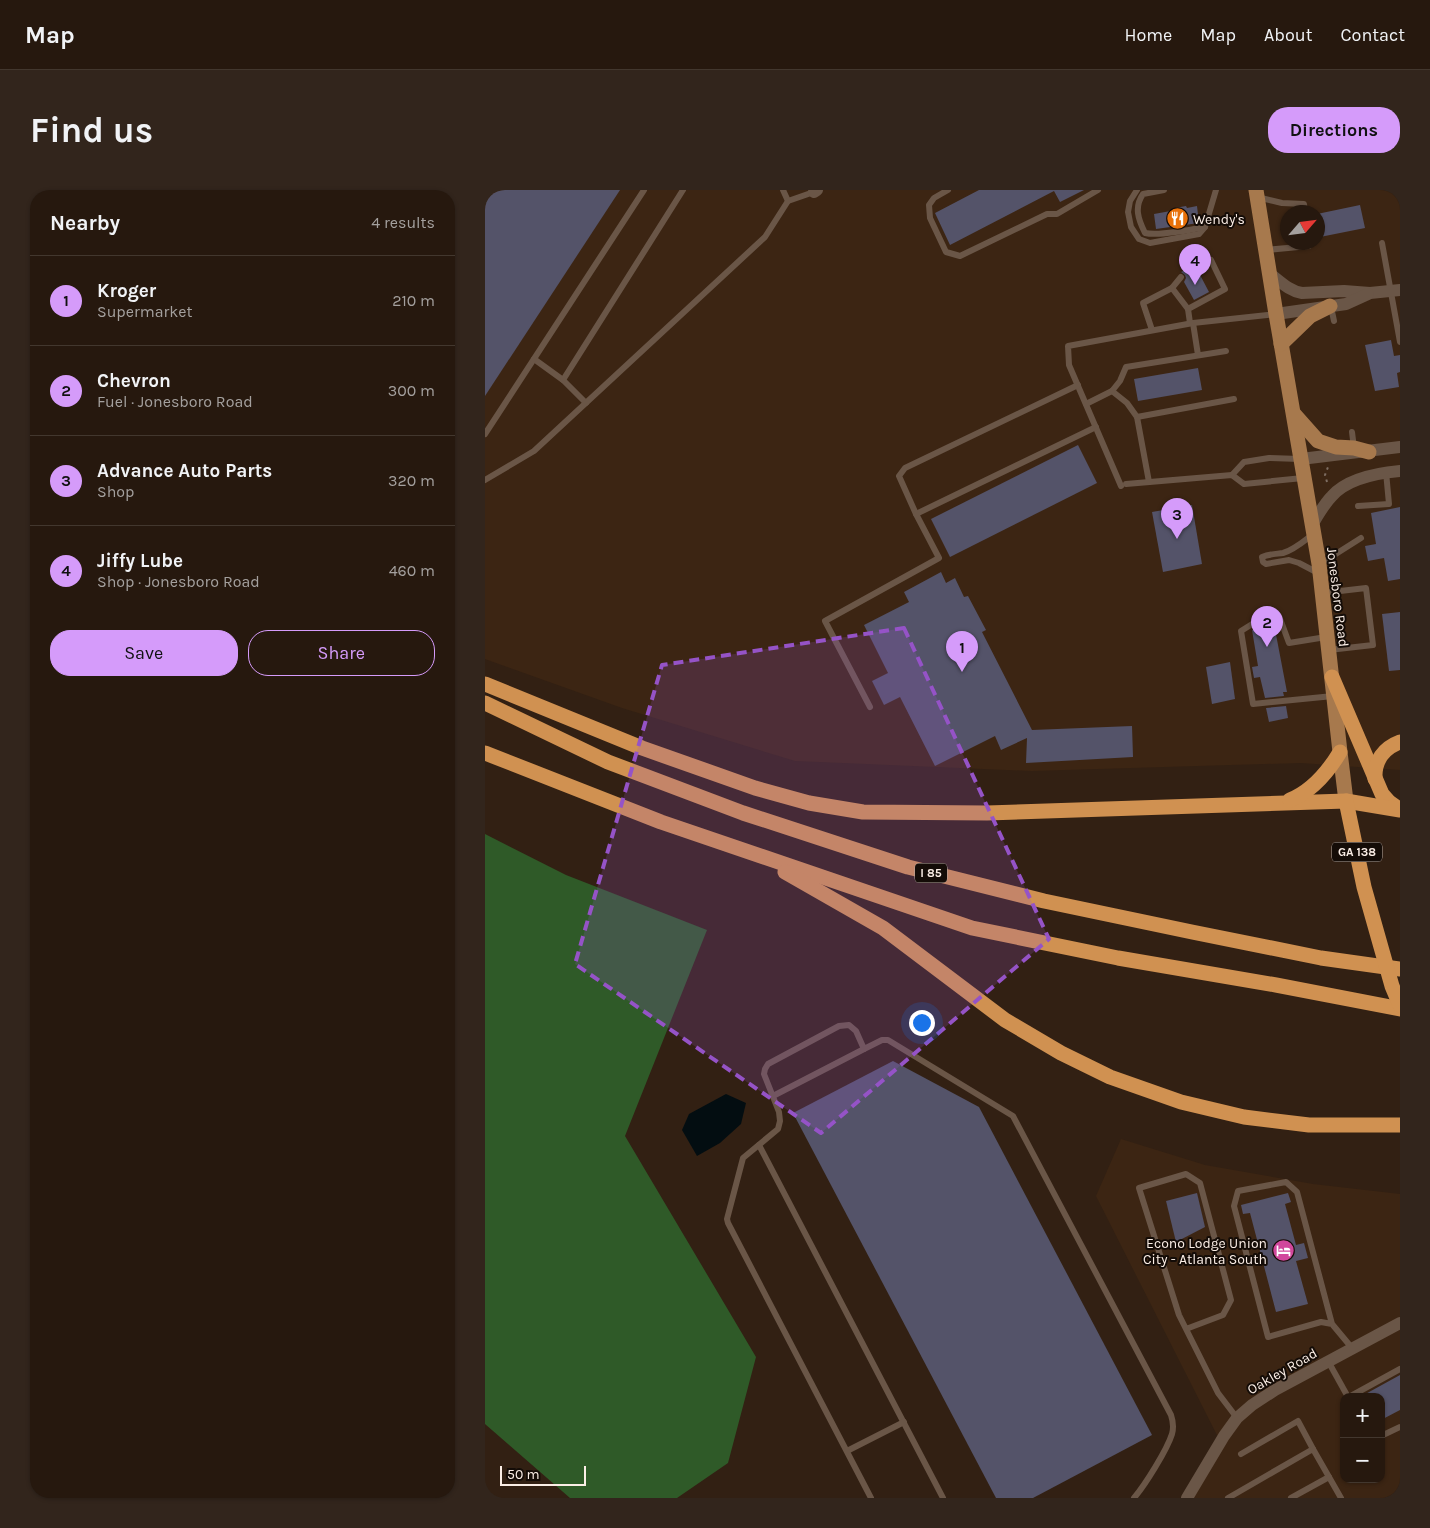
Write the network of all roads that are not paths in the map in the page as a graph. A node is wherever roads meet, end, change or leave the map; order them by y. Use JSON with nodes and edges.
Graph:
{"nodes":[{"id":1,"x":644,"y":190,"type":"edge"},
{"id":2,"x":683,"y":190,"type":"edge"},
{"id":3,"x":783,"y":190,"type":"edge"},
{"id":4,"x":948,"y":190,"type":"edge"},
{"id":5,"x":1099,"y":190,"type":"edge"},
{"id":6,"x":1137,"y":190,"type":"edge"},
{"id":7,"x":1164,"y":190,"type":"edge"},
{"id":8,"x":1216,"y":190,"type":"edge"},
{"id":9,"x":816,"y":191,"type":"edge"},
{"id":10,"x":1257,"y":193,"type":"edge"},
{"id":11,"x":788,"y":201,"type":"junction"},
{"id":12,"x":1304,"y":205,"type":"edge"},
{"id":13,"x":1205,"y":227,"type":"junction"},
{"id":14,"x":1382,"y":243,"type":"dead end"},
{"id":15,"x":1280,"y":248,"type":"edge"},
{"id":16,"x":1266,"y":250,"type":"junction"},
{"id":17,"x":1197,"y":268,"type":"dead end"},
{"id":18,"x":1269,"y":273,"type":"junction"},
{"id":19,"x":1181,"y":277,"type":"dead end"},
{"id":20,"x":1172,"y":288,"type":"junction"},
{"id":21,"x":1395,"y":291,"type":"edge"},
{"id":22,"x":1370,"y":293,"type":"junction"},
{"id":23,"x":1330,"y":306,"type":"junction"},
{"id":24,"x":1188,"y":310,"type":"junction"},
{"id":25,"x":1276,"y":314,"type":"junction"},
{"id":26,"x":1334,"y":321,"type":"dead end"},
{"id":27,"x":1192,"y":323,"type":"junction"},
{"id":28,"x":1152,"y":330,"type":"junction"},
{"id":29,"x":1400,"y":342,"type":"edge"},
{"id":30,"x":1281,"y":344,"type":"junction"},
{"id":31,"x":1226,"y":351,"type":"dead end"},
{"id":32,"x":1198,"y":355,"type":"junction"},
{"id":33,"x":534,"y":359,"type":"junction"},
{"id":34,"x":563,"y":380,"type":"junction"},
{"id":35,"x":1078,"y":385,"type":"junction"},
{"id":36,"x":1113,"y":391,"type":"junction"},
{"id":37,"x":1234,"y":400,"type":"dead end"},
{"id":38,"x":586,"y":403,"type":"junction"},
{"id":39,"x":1086,"y":404,"type":"junction"},
{"id":40,"x":1293,"y":413,"type":"junction"},
{"id":41,"x":1137,"y":417,"type":"junction"},
{"id":42,"x":1096,"y":427,"type":"junction"},
{"id":43,"x":1352,"y":432,"type":"dead end"},
{"id":44,"x":485,"y":434,"type":"edge"},
{"id":45,"x":1400,"y":447,"type":"edge"},
{"id":46,"x":1359,"y":451,"type":"junction"},
{"id":47,"x":1301,"y":459,"type":"junction"},
{"id":48,"x":1400,"y":471,"type":"edge"},
{"id":49,"x":1386,"y":472,"type":"junction"},
{"id":50,"x":1232,"y":475,"type":"junction"},
{"id":51,"x":1305,"y":478,"type":"junction"},
{"id":52,"x":485,"y":480,"type":"edge"},
{"id":53,"x":1149,"y":482,"type":"junction"},
{"id":54,"x":1358,"y":506,"type":"dead end"},
{"id":55,"x":916,"y":514,"type":"junction"},
{"id":56,"x":1313,"y":529,"type":"junction"},
{"id":57,"x":1361,"y":538,"type":"dead end"},
{"id":58,"x":1319,"y":569,"type":"junction"},
{"id":59,"x":1323,"y":593,"type":"junction"},
{"id":60,"x":1328,"y":643,"type":"junction"},
{"id":61,"x":1332,"y":677,"type":"junction"},
{"id":62,"x":485,"y":684,"type":"edge"},
{"id":63,"x":1334,"y":696,"type":"junction"},
{"id":64,"x":485,"y":703,"type":"edge"},
{"id":65,"x":870,"y":707,"type":"dead end"},
{"id":66,"x":1400,"y":742,"type":"edge"},
{"id":67,"x":1339,"y":752,"type":"junction"},
{"id":68,"x":485,"y":753,"type":"edge"},
{"id":69,"x":1375,"y":780,"type":"junction"},
{"id":70,"x":1346,"y":801,"type":"junction"},
{"id":71,"x":1284,"y":803,"type":"junction"},
{"id":72,"x":1400,"y":810,"type":"edge"},
{"id":73,"x":756,"y":855,"type":"junction"},
{"id":74,"x":1400,"y":969,"type":"edge"},
{"id":75,"x":1400,"y":1007,"type":"edge"},
{"id":76,"x":864,"y":1049,"type":"junction"},
{"id":77,"x":773,"y":1096,"type":"junction"},
{"id":78,"x":1399,"y":1125,"type":"edge"},
{"id":79,"x":759,"y":1145,"type":"junction"},
{"id":80,"x":1400,"y":1323,"type":"edge"},
{"id":81,"x":1332,"y":1324,"type":"junction"},
{"id":82,"x":1186,"y":1329,"type":"junction"},
{"id":83,"x":1352,"y":1348,"type":"junction"},
{"id":84,"x":1328,"y":1361,"type":"junction"},
{"id":85,"x":1400,"y":1369,"type":"edge"},
{"id":86,"x":1347,"y":1393,"type":"edge"},
{"id":87,"x":1356,"y":1393,"type":"edge"},
{"id":88,"x":1237,"y":1418,"type":"junction"},
{"id":89,"x":903,"y":1422,"type":"junction"},
{"id":90,"x":1400,"y":1427,"type":"edge"},
{"id":91,"x":1385,"y":1434,"type":"edge"},
{"id":92,"x":1313,"y":1449,"type":"junction"},
{"id":93,"x":847,"y":1451,"type":"junction"},
{"id":94,"x":1241,"y":1454,"type":"dead end"},
{"id":95,"x":1329,"y":1477,"type":"junction"},
{"id":96,"x":1400,"y":1494,"type":"edge"},
{"id":97,"x":871,"y":1498,"type":"edge"},
{"id":98,"x":943,"y":1498,"type":"edge"},
{"id":99,"x":1134,"y":1498,"type":"edge"},
{"id":100,"x":1187,"y":1498,"type":"edge"},
{"id":101,"x":1227,"y":1498,"type":"edge"},
{"id":102,"x":1291,"y":1498,"type":"edge"},
{"id":103,"x":1341,"y":1498,"type":"edge"},
{"id":104,"x":1394,"y":1498,"type":"edge"}],
"edges":[{"from":1,"to":33,"type":"lane"},
{"from":2,"to":34,"type":"lane"},
{"from":3,"to":11,"type":"lane"},
{"from":4,"to":5,"type":"lane"},
{"from":6,"to":13,"type":"lane"},
{"from":7,"to":13,"type":"lane"},
{"from":8,"to":13,"type":"lane"},
{"from":9,"to":11,"type":"lane"},
{"from":10,"to":12,"type":"lane"},
{"from":10,"to":16,"type":"main road","name":"Jonesboro Road","number":"GA 138"},
{"from":11,"to":38,"type":"lane"},
{"from":14,"to":21,"type":"lane"},
{"from":15,"to":16,"type":"lane"},
{"from":16,"to":18,"type":"main road","name":"Jonesboro Road","number":"GA 138"},
{"from":17,"to":24,"type":"lane"},
{"from":18,"to":22,"type":"street"},
{"from":18,"to":25,"type":"main road","name":"Jonesboro Road","number":"GA 138"},
{"from":19,"to":20,"type":"lane"},
{"from":20,"to":24,"type":"lane"},
{"from":20,"to":28,"type":"lane"},
{"from":21,"to":22,"type":"street"},
{"from":21,"to":29,"type":"lane"},
{"from":22,"to":23,"type":"street"},
{"from":23,"to":25,"type":"street"},
{"from":23,"to":26,"type":"lane"},
{"from":23,"to":30,"type":"main road"},
{"from":24,"to":27,"type":"lane"},
{"from":25,"to":27,"type":"lane"},
{"from":25,"to":30,"type":"main road","name":"Jonesboro Road","number":"GA 138"},
{"from":27,"to":28,"type":"lane"},
{"from":27,"to":32,"type":"lane"},
{"from":28,"to":35,"type":"lane"},
{"from":30,"to":40,"type":"main road","name":"Jonesboro Road","number":"GA 138"},
{"from":31,"to":32,"type":"lane"},
{"from":32,"to":36,"type":"lane"},
{"from":33,"to":34,"type":"lane"},
{"from":33,"to":44,"type":"lane"},
{"from":34,"to":38,"type":"lane"},
{"from":35,"to":39,"type":"lane"},
{"from":35,"to":55,"type":"lane"},
{"from":36,"to":39,"type":"lane"},
{"from":36,"to":41,"type":"lane"},
{"from":37,"to":41,"type":"lane"},
{"from":38,"to":52,"type":"lane"},
{"from":39,"to":42,"type":"lane"},
{"from":40,"to":46,"type":"main road"},
{"from":40,"to":47,"type":"main road","name":"Jonesboro Road","number":"GA 138"},
{"from":41,"to":53,"type":"lane"},
{"from":42,"to":53,"type":"lane"},
{"from":42,"to":55,"type":"lane"},
{"from":43,"to":46,"type":"lane"},
{"from":45,"to":46,"type":"street"},
{"from":46,"to":47,"type":"street"},
{"from":47,"to":50,"type":"lane"},
{"from":47,"to":51,"type":"main road","name":"Jonesboro Road","number":"GA 138"},
{"from":48,"to":49,"type":"street"},
{"from":49,"to":54,"type":"lane"},
{"from":49,"to":56,"type":"street"},
{"from":50,"to":51,"type":"lane"},
{"from":50,"to":53,"type":"lane"},
{"from":51,"to":56,"type":"main road","name":"Jonesboro Road","number":"GA 138"},
{"from":55,"to":65,"type":"lane"},
{"from":56,"to":58,"type":"main road","name":"Jonesboro Road","number":"GA 138"},
{"from":56,"to":58,"type":"lane"},
{"from":57,"to":58,"type":"lane"},
{"from":58,"to":59,"type":"main road","name":"Jonesboro Road","number":"GA 138"},
{"from":59,"to":60,"type":"main road","name":"Jonesboro Road","number":"GA 138"},
{"from":59,"to":60,"type":"lane"},
{"from":60,"to":61,"type":"main road","name":"Jonesboro Road","number":"GA 138"},
{"from":60,"to":63,"type":"lane"},
{"from":61,"to":63,"type":"main road","name":"Jonesboro Road","number":"GA 138"},
{"from":61,"to":69,"type":"highway"},
{"from":62,"to":71,"type":"highway"},
{"from":63,"to":67,"type":"main road","name":"Jonesboro Road","number":"GA 138"},
{"from":64,"to":74,"type":"highway","number":"I 85"},
{"from":66,"to":69,"type":"highway"},
{"from":67,"to":70,"type":"main road","name":"Jonesboro Road","number":"GA 138"},
{"from":67,"to":71,"type":"highway"},
{"from":68,"to":73,"type":"highway"},
{"from":69,"to":72,"type":"highway"},
{"from":70,"to":71,"type":"highway"},
{"from":70,"to":72,"type":"highway"},
{"from":70,"to":75,"type":"highway","name":"Jonesboro Road","number":"GA 138"},
{"from":73,"to":75,"type":"highway"},
{"from":73,"to":78,"type":"highway"},
{"from":76,"to":77,"type":"lane"},
{"from":76,"to":77,"type":"lane"},
{"from":76,"to":99,"type":"lane"},
{"from":77,"to":79,"type":"lane"},
{"from":79,"to":89,"type":"lane"},
{"from":79,"to":93,"type":"lane"},
{"from":80,"to":83,"type":"street","name":"Oakley Road"},
{"from":81,"to":81,"type":"lane"},
{"from":81,"to":83,"type":"lane"},
{"from":82,"to":82,"type":"lane"},
{"from":82,"to":88,"type":"lane"},
{"from":83,"to":84,"type":"street","name":"Oakley Road"},
{"from":84,"to":86,"type":"lane"},
{"from":84,"to":88,"type":"street","name":"Oakley Road"},
{"from":85,"to":87,"type":"lane"},
{"from":88,"to":100,"type":"street","name":"Oakley Road"},
{"from":89,"to":93,"type":"lane"},
{"from":89,"to":98,"type":"lane"},
{"from":90,"to":91,"type":"lane"},
{"from":92,"to":94,"type":"lane"},
{"from":92,"to":95,"type":"lane"},
{"from":92,"to":101,"type":"lane"},
{"from":93,"to":97,"type":"lane"},
{"from":95,"to":102,"type":"lane"},
{"from":95,"to":103,"type":"lane"},
{"from":96,"to":104,"type":"lane"}]}
